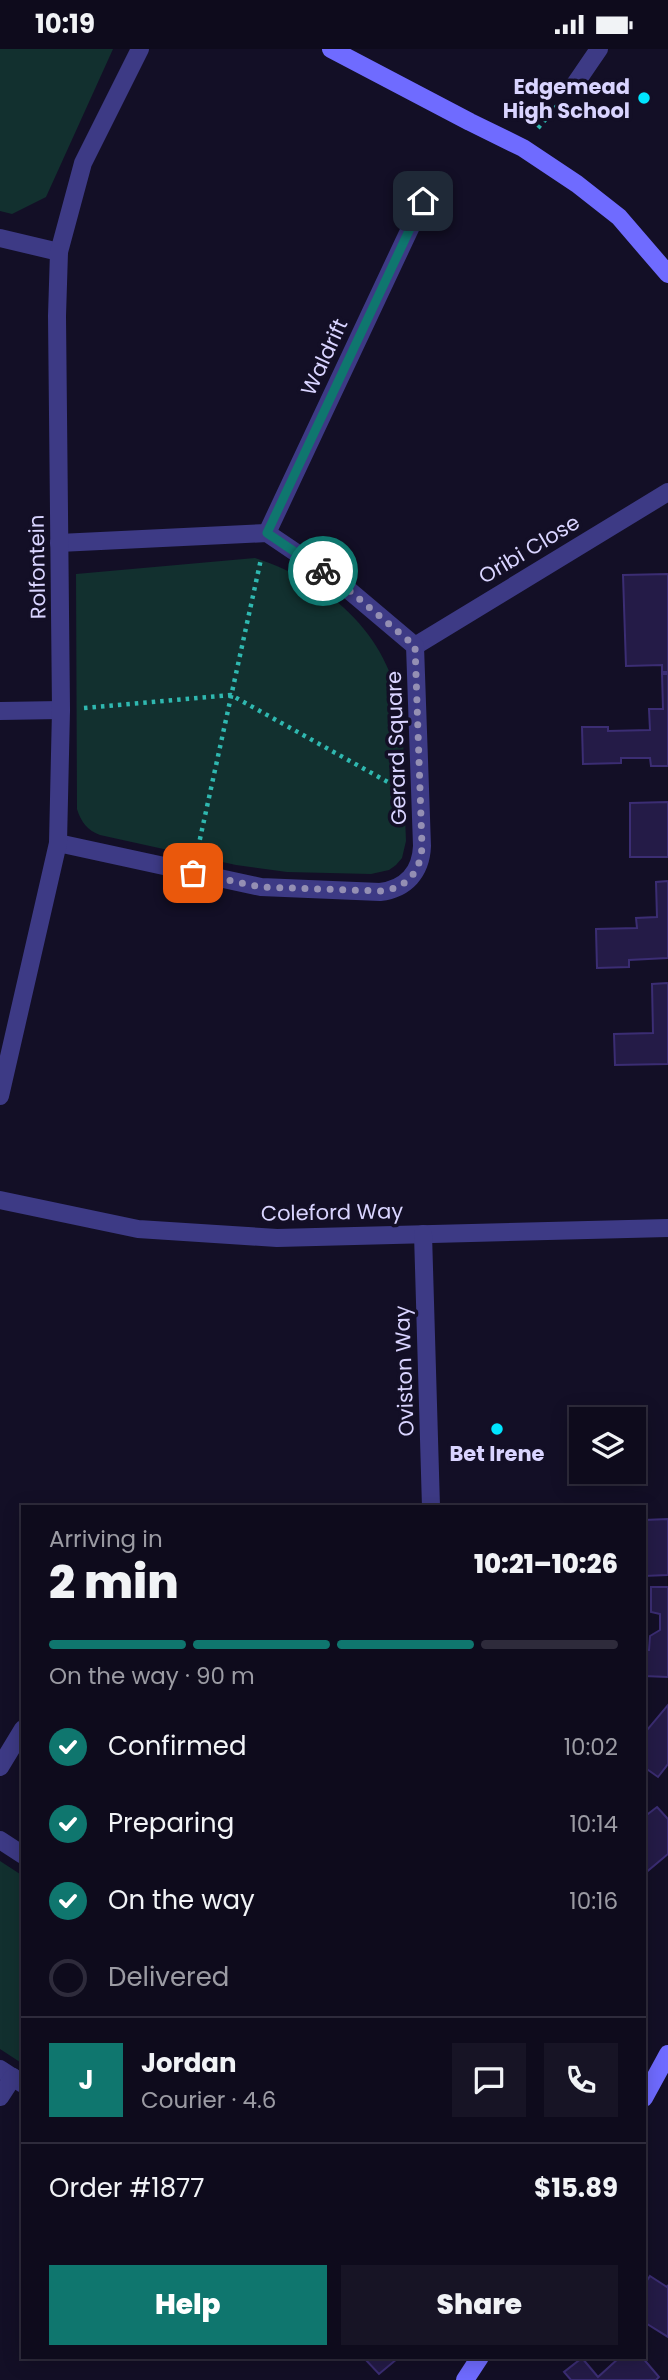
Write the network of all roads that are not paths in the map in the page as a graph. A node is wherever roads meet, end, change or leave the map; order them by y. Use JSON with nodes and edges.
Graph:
{"nodes":[{"id":1,"x":140,"y":49,"type":"edge"},
{"id":2,"x":331,"y":49,"type":"edge"},
{"id":3,"x":599,"y":49,"type":"edge"},
{"id":4,"x":573,"y":87,"type":"dead end"},
{"id":5,"x":423,"y":201,"type":"dead end"},
{"id":6,"x":0,"y":238,"type":"edge"},
{"id":7,"x":59,"y":252,"type":"junction"},
{"id":8,"x":668,"y":274,"type":"edge"},
{"id":9,"x":668,"y":492,"type":"edge"},
{"id":10,"x":267,"y":533,"type":"junction"},
{"id":11,"x":59,"y":543,"type":"junction"},
{"id":12,"x":415,"y":646,"type":"junction"},
{"id":13,"x":61,"y":710,"type":"junction"},
{"id":14,"x":0,"y":711,"type":"edge"},
{"id":15,"x":58,"y":843,"type":"junction"},
{"id":16,"x":0,"y":1096,"type":"edge"},
{"id":17,"x":0,"y":1200,"type":"edge"},
{"id":18,"x":668,"y":1228,"type":"edge"},
{"id":19,"x":423,"y":1234,"type":"junction"},
{"id":20,"x":431,"y":1505,"type":"edge"},
{"id":21,"x":21,"y":1732,"type":"edge"},
{"id":22,"x":0,"y":1767,"type":"edge"},
{"id":23,"x":0,"y":1840,"type":"edge"},
{"id":24,"x":21,"y":1854,"type":"edge"},
{"id":25,"x":668,"y":2055,"type":"edge"},
{"id":26,"x":12,"y":2077,"type":"edge"},
{"id":27,"x":646,"y":2094,"type":"edge"},
{"id":28,"x":0,"y":2097,"type":"edge"},
{"id":29,"x":479,"y":2359,"type":"edge"},
{"id":30,"x":465,"y":2380,"type":"edge"}],
"edges":[{"from":1,"to":7,"type":"street","name":"Rolfontein"},
{"from":2,"to":8,"type":"street"},
{"from":3,"to":4,"type":"street"},
{"from":5,"to":10,"type":"street","name":"Waldrift"},
{"from":6,"to":7,"type":"street"},
{"from":7,"to":11,"type":"street","name":"Rolfontein"},
{"from":9,"to":12,"type":"street","name":"Oribi Close"},
{"from":10,"to":11,"type":"street"},
{"from":10,"to":12,"type":"street","name":"Gerard Square"},
{"from":11,"to":13,"type":"street","name":"Rolfontein"},
{"from":12,"to":15,"type":"street","name":"Gerard Square"},
{"from":13,"to":14,"type":"street"},
{"from":13,"to":15,"type":"street","name":"Rolfontein"},
{"from":15,"to":16,"type":"street","name":"Rolfontein"},
{"from":17,"to":19,"type":"street","name":"Coleford Way"},
{"from":18,"to":19,"type":"street","name":"Coleford Way"},
{"from":19,"to":20,"type":"street","name":"Oviston Way"},
{"from":21,"to":22,"type":"street"},
{"from":23,"to":24,"type":"street"},
{"from":25,"to":27,"type":"street"},
{"from":26,"to":28,"type":"street"},
{"from":29,"to":30,"type":"street"}]}
